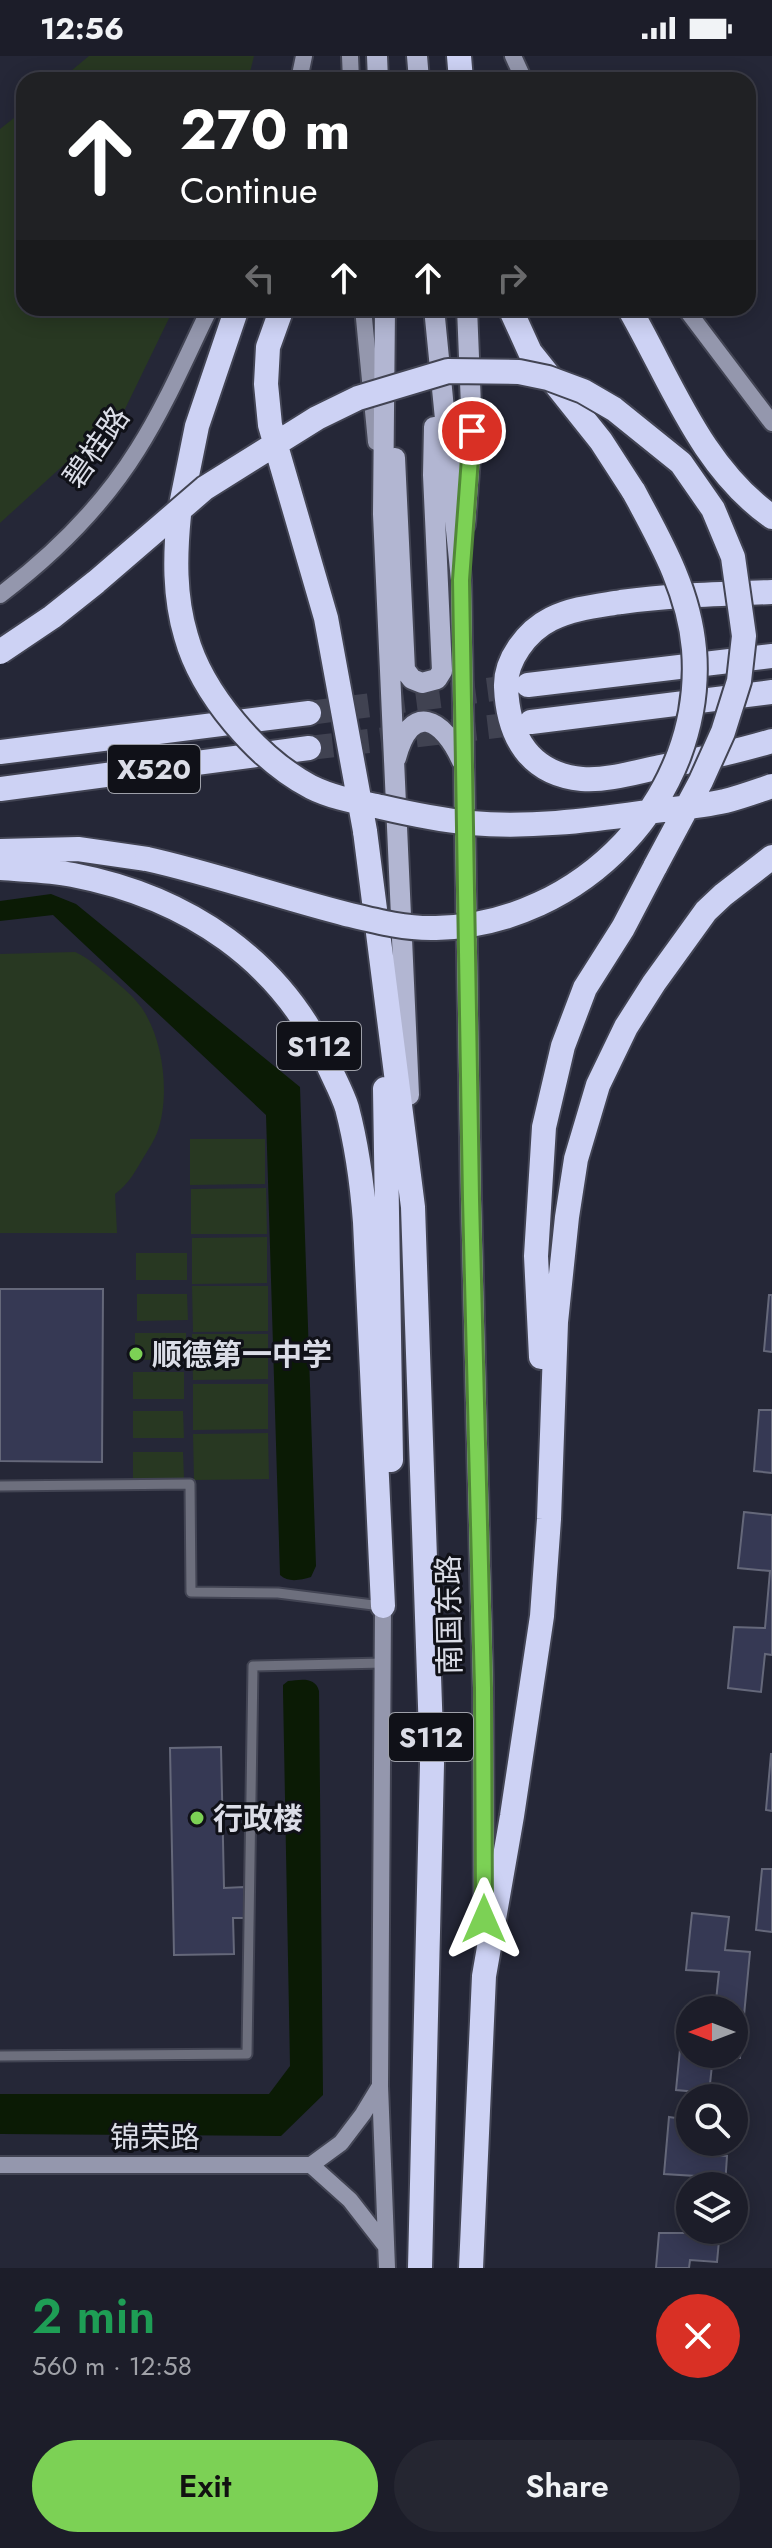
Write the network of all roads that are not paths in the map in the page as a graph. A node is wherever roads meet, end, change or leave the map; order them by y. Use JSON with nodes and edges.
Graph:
{"nodes":[{"id":1,"x":206,"y":316,"type":"edge"},
{"id":2,"x":234,"y":316,"type":"edge"},
{"id":3,"x":279,"y":316,"type":"edge"},
{"id":4,"x":364,"y":316,"type":"edge"},
{"id":5,"x":385,"y":316,"type":"edge"},
{"id":6,"x":385,"y":316,"type":"edge"},
{"id":7,"x":435,"y":316,"type":"edge"},
{"id":8,"x":467,"y":316,"type":"edge"},
{"id":9,"x":514,"y":316,"type":"edge"},
{"id":10,"x":633,"y":316,"type":"edge"},
{"id":11,"x":691,"y":316,"type":"edge"},
{"id":12,"x":437,"y":346,"type":"junction"},
{"id":13,"x":772,"y":423,"type":"edge"},
{"id":14,"x":383,"y":514,"type":"junction"},
{"id":15,"x":772,"y":517,"type":"edge"},
{"id":16,"x":461,"y":580,"type":"junction"},
{"id":17,"x":772,"y":592,"type":"edge"},
{"id":18,"x":0,"y":595,"type":"edge"},
{"id":19,"x":0,"y":652,"type":"edge"},
{"id":20,"x":772,"y":656,"type":"edge"},
{"id":21,"x":528,"y":685,"type":"tunnel mouth"},
{"id":22,"x":772,"y":692,"type":"edge"},
{"id":23,"x":309,"y":713,"type":"tunnel mouth"},
{"id":24,"x":531,"y":722,"type":"tunnel mouth"},
{"id":25,"x":772,"y":741,"type":"edge"},
{"id":26,"x":309,"y":748,"type":"tunnel mouth"},
{"id":27,"x":0,"y":752,"type":"edge"},
{"id":28,"x":463,"y":765,"type":"junction"},
{"id":29,"x":394,"y":766,"type":"junction"},
{"id":30,"x":772,"y":786,"type":"edge"},
{"id":31,"x":0,"y":789,"type":"edge"},
{"id":32,"x":0,"y":851,"type":"edge"},
{"id":33,"x":772,"y":857,"type":"edge"},
{"id":34,"x":0,"y":868,"type":"edge"},
{"id":35,"x":383,"y":967,"type":"junction"},
{"id":36,"x":413,"y":1207,"type":"junction"},
{"id":37,"x":0,"y":1486,"type":"edge"},
{"id":38,"x":549,"y":1519,"type":"junction"},
{"id":39,"x":383,"y":1606,"type":"junction"},
{"id":40,"x":383,"y":1663,"type":"junction"},
{"id":41,"x":484,"y":1976,"type":"junction"},
{"id":42,"x":0,"y":2056,"type":"edge"},
{"id":43,"x":380,"y":2086,"type":"junction"},
{"id":44,"x":0,"y":2165,"type":"edge"},
{"id":45,"x":311,"y":2165,"type":"junction"},
{"id":46,"x":385,"y":2245,"type":"junction"},
{"id":47,"x":387,"y":2268,"type":"edge"},
{"id":48,"x":420,"y":2268,"type":"edge"},
{"id":49,"x":471,"y":2268,"type":"edge"}],
"edges":[{"from":1,"to":18,"type":"street","name":"碧桂路"},
{"from":2,"to":30,"type":"highway","bridge":true},
{"from":3,"to":35,"type":"highway","bridge":true},
{"from":4,"to":14,"type":"street"},
{"from":5,"to":14,"type":"main road"},
{"from":6,"to":12,"type":"main road"},
{"from":7,"to":12,"type":"main road"},
{"from":8,"to":16,"type":"main road"},
{"from":9,"to":32,"type":"highway","bridge":true},
{"from":10,"to":15,"type":"highway"},
{"from":11,"to":13,"type":"street"},
{"from":12,"to":16,"type":"main road"},
{"from":14,"to":29,"type":"main road"},
{"from":16,"to":28,"type":"main road","name":"南国东路"},
{"from":17,"to":25,"type":"highway"},
{"from":19,"to":38,"type":"highway","bridge":true},
{"from":20,"to":21,"type":"highway"},
{"from":22,"to":24,"type":"highway"},
{"from":23,"to":27,"type":"highway","number":"X520"},
{"from":26,"to":31,"type":"highway","number":"X520"},
{"from":28,"to":29,"type":"main road"},
{"from":28,"to":41,"type":"main road","name":"南国东路","number":"S112"},
{"from":29,"to":36,"type":"main road"},
{"from":33,"to":38,"type":"highway"},
{"from":34,"to":39,"type":"highway","number":"S112"},
{"from":35,"to":36,"type":"highway","name":"南国东路"},
{"from":35,"to":39,"type":"highway"},
{"from":36,"to":48,"type":"highway","name":"南国东路","number":"S112"},
{"from":37,"to":39,"type":"lane"},
{"from":38,"to":41,"type":"highway"},
{"from":39,"to":40,"type":"street"},
{"from":40,"to":42,"type":"lane"},
{"from":40,"to":43,"type":"street"},
{"from":41,"to":49,"type":"highway","name":"南国东路","number":"S112"},
{"from":43,"to":45,"type":"street"},
{"from":43,"to":46,"type":"street"},
{"from":44,"to":45,"type":"street","name":"锦荣路"},
{"from":45,"to":46,"type":"street"},
{"from":46,"to":47,"type":"street"}]}
